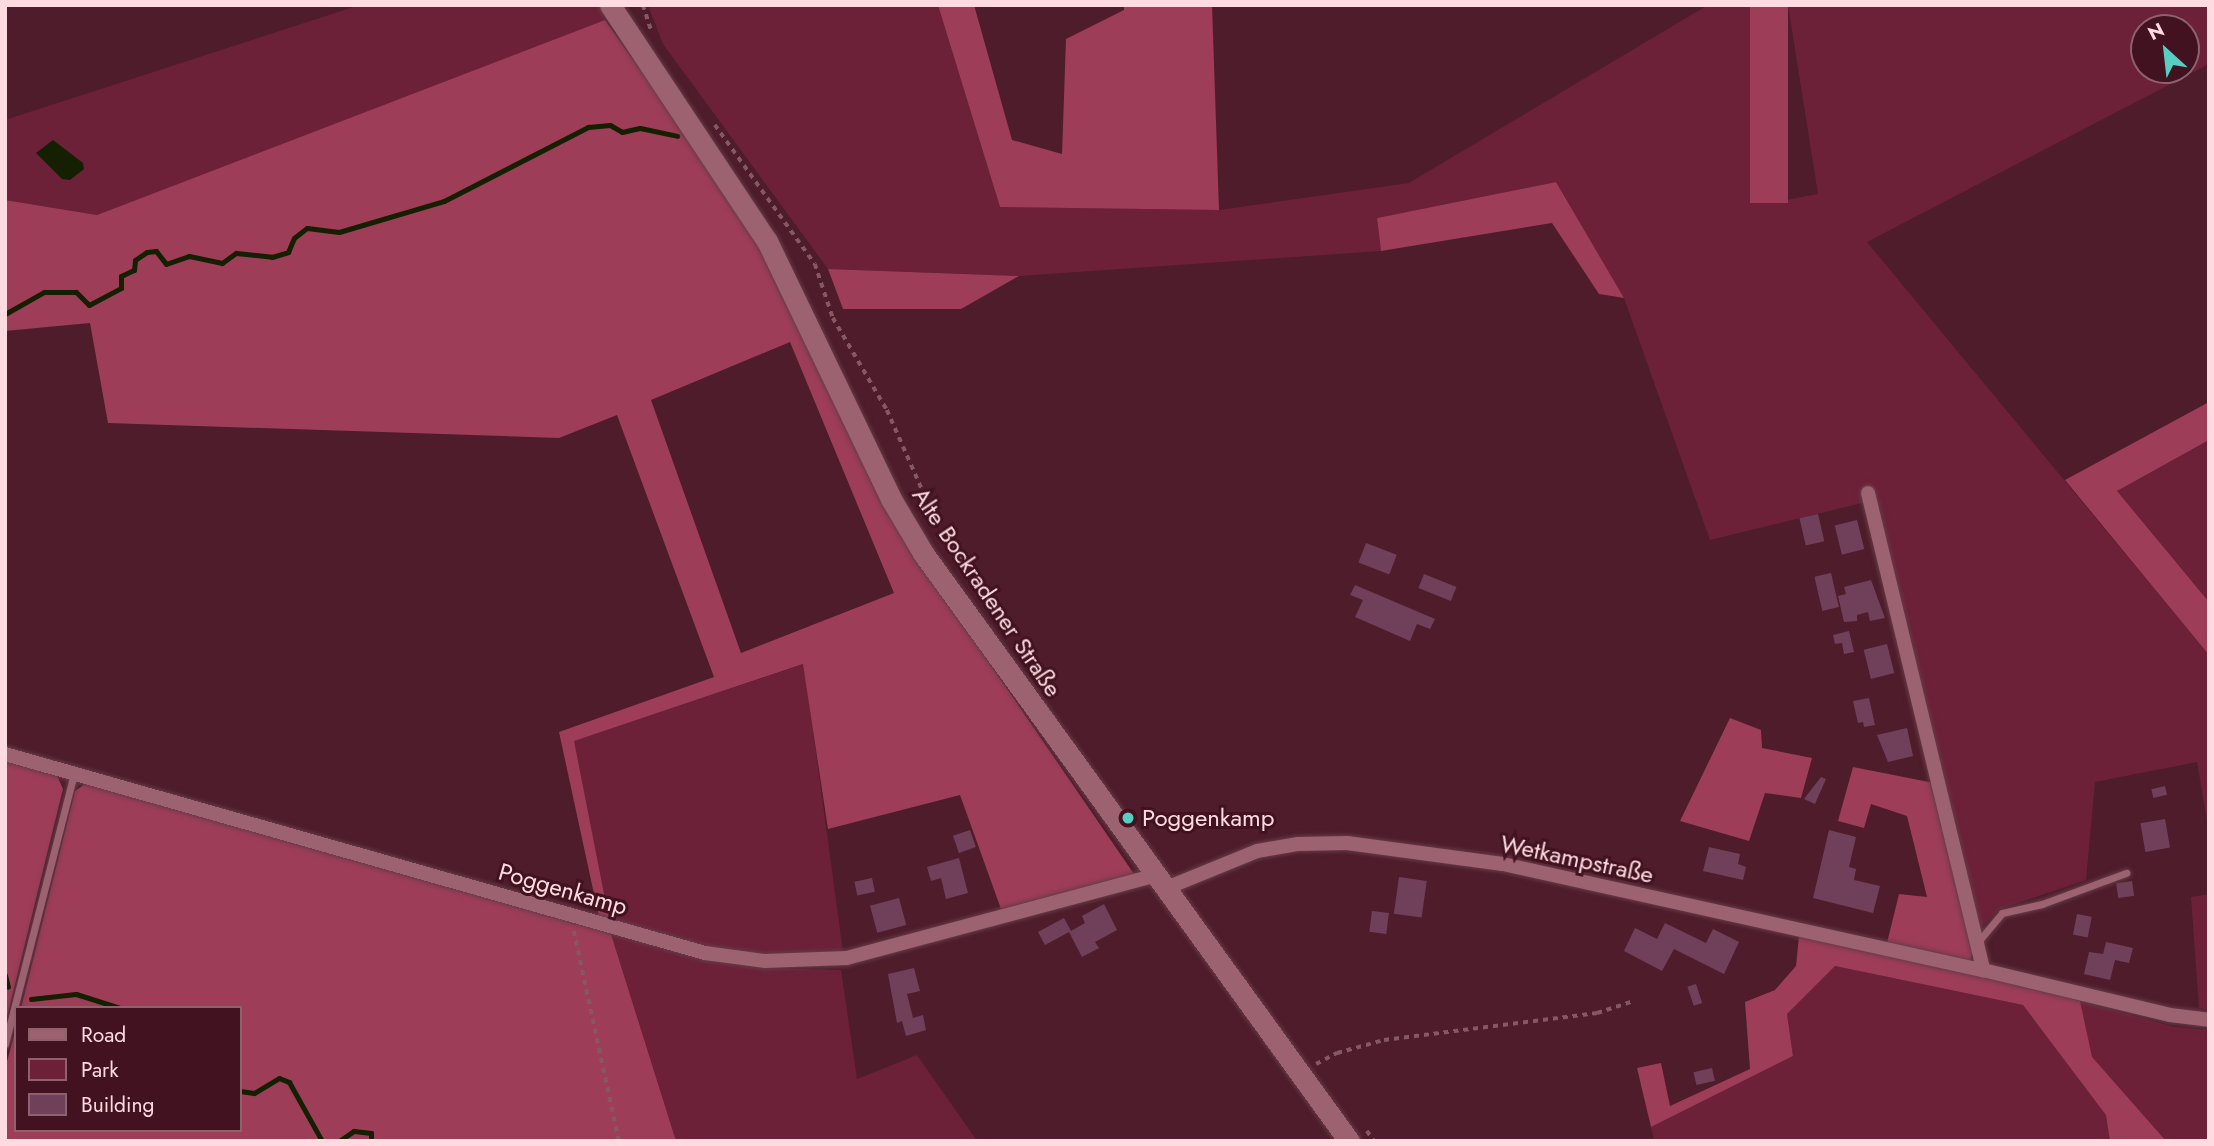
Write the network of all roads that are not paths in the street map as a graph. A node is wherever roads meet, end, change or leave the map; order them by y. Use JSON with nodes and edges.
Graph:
{"nodes":[{"id":1,"x":610,"y":5,"type":"edge"},
{"id":2,"x":1868,"y":493,"type":"dead end"},
{"id":3,"x":5,"y":754,"type":"edge"},
{"id":4,"x":74,"y":772,"type":"junction"},
{"id":5,"x":2126,"y":873,"type":"dead end"},
{"id":6,"x":1159,"y":882,"type":"junction"},
{"id":7,"x":1977,"y":944,"type":"junction"},
{"id":8,"x":1983,"y":970,"type":"junction"},
{"id":9,"x":15,"y":1006,"type":"edge"},
{"id":10,"x":14,"y":1009,"type":"edge"},
{"id":11,"x":2209,"y":1020,"type":"edge"},
{"id":12,"x":5,"y":1044,"type":"edge"},
{"id":13,"x":1358,"y":1135,"type":"edge"}],
"edges":[{"from":1,"to":6,"type":"street","name":"Alte Bockradener Straße"},
{"from":2,"to":7,"type":"street"},
{"from":3,"to":4,"type":"street","name":"Poggenkamp"},
{"from":4,"to":6,"type":"street","name":"Poggenkamp"},
{"from":4,"to":9,"type":"lane"},
{"from":5,"to":7,"type":"lane"},
{"from":6,"to":8,"type":"street","name":"Wetkampstraße"},
{"from":6,"to":13,"type":"street","name":"Alte Bockradener Straße"},
{"from":7,"to":8,"type":"street"},
{"from":8,"to":11,"type":"street","name":"Wetkampstraße"},
{"from":10,"to":12,"type":"lane"}]}
